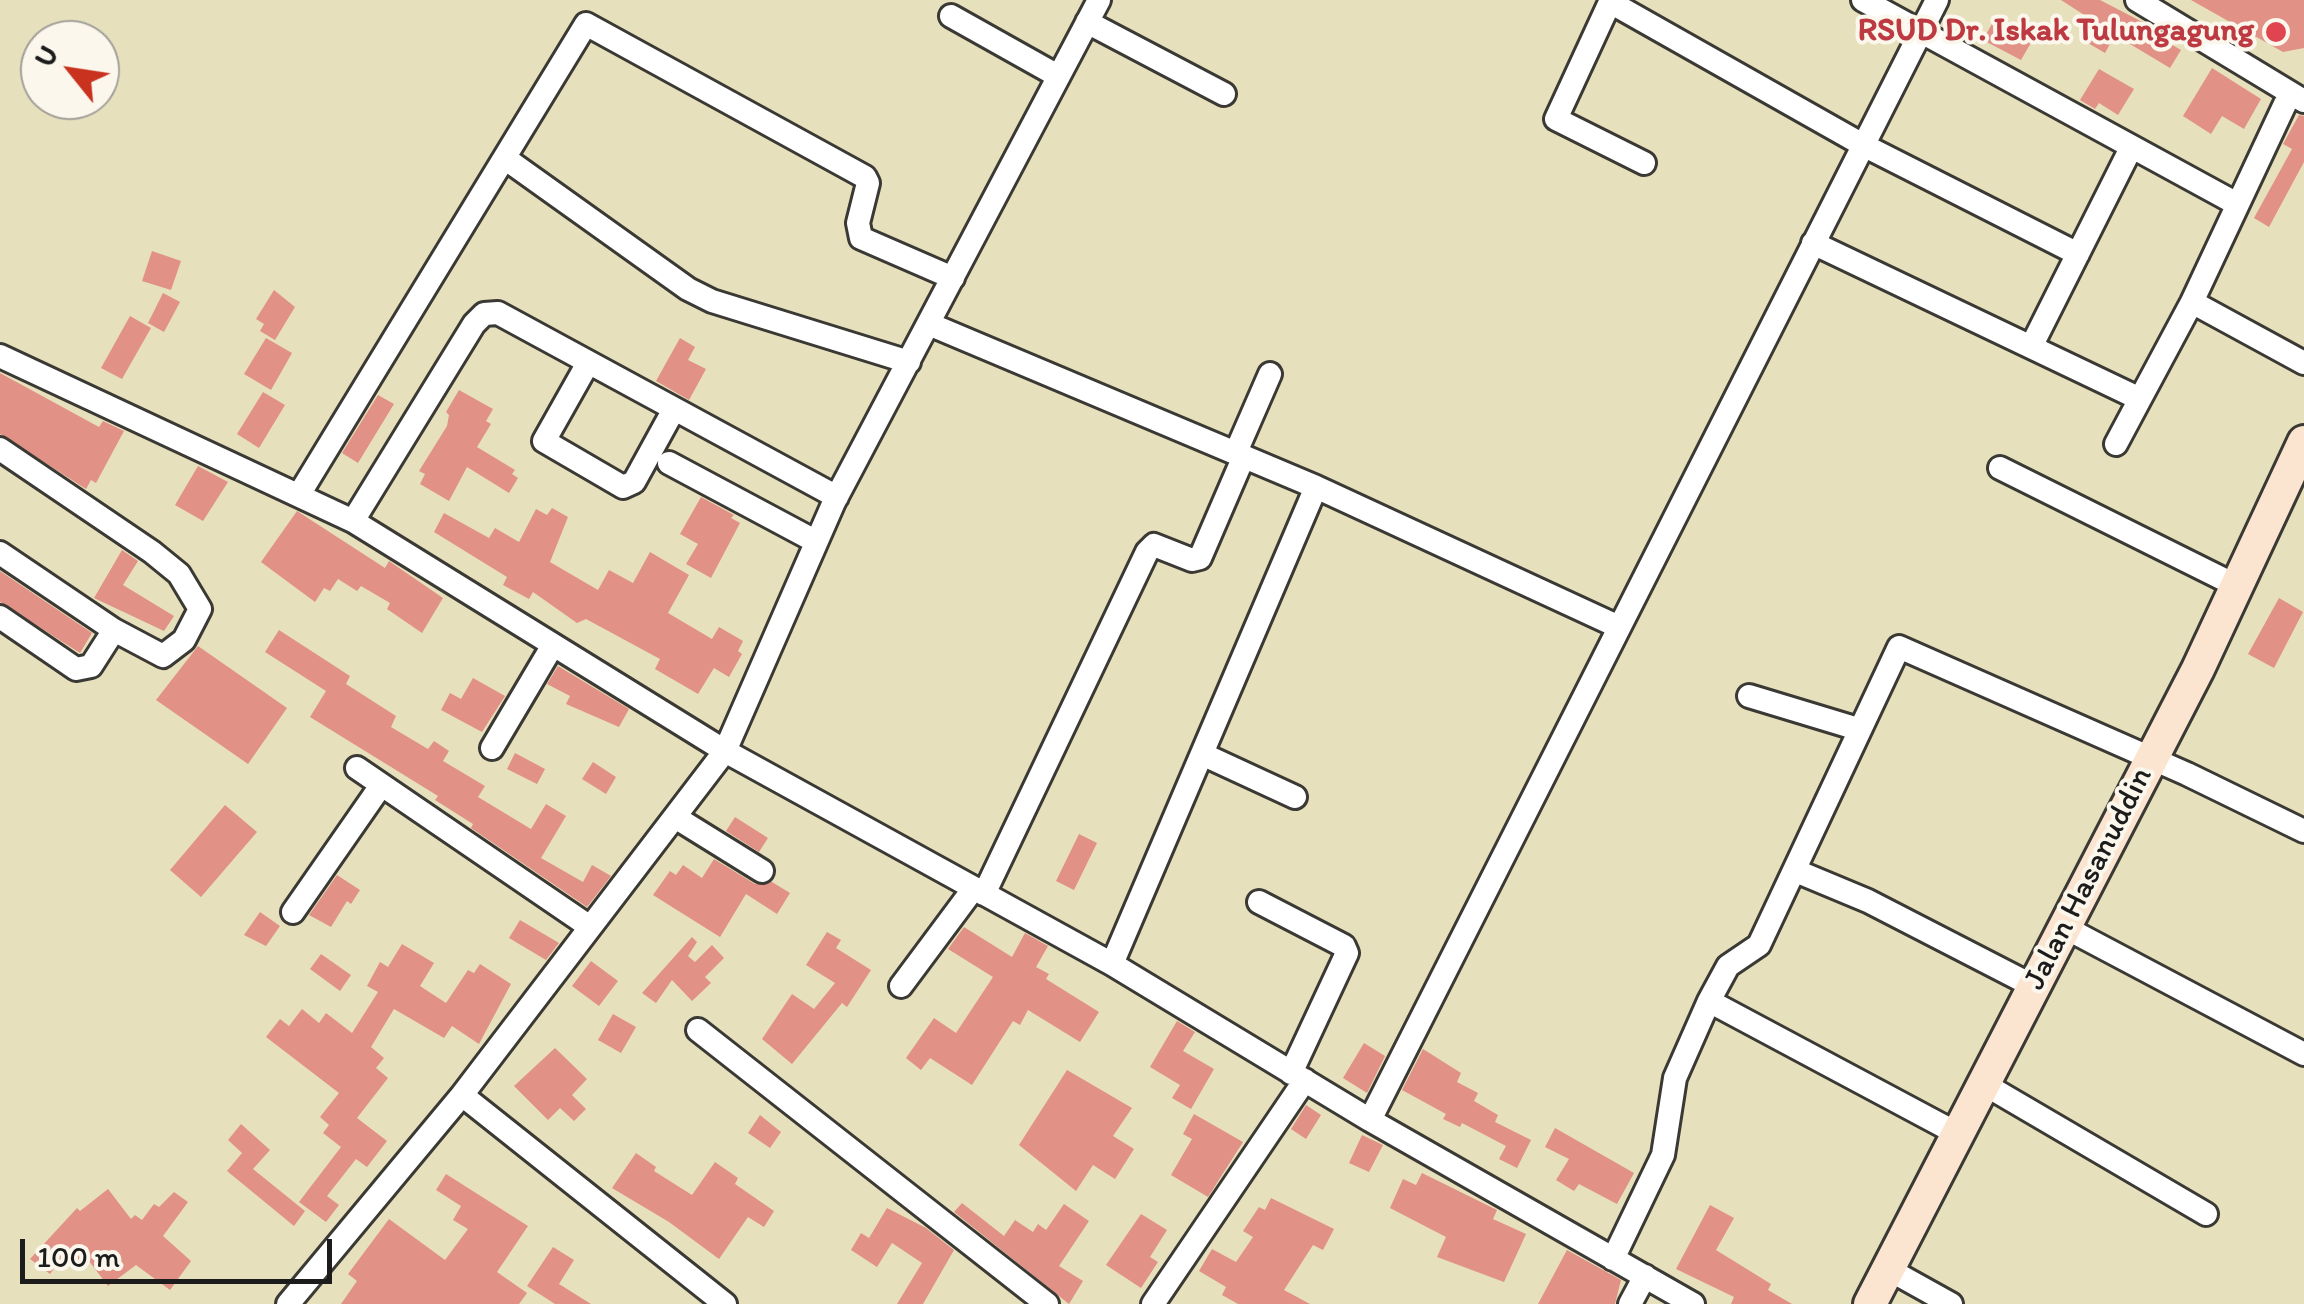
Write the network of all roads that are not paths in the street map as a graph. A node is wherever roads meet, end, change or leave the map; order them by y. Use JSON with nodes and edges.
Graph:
{"nodes":[{"id":1,"x":593,"y":0,"type":"edge"},
{"id":2,"x":1099,"y":0,"type":"edge"},
{"id":3,"x":1863,"y":0,"type":"edge"},
{"id":4,"x":1937,"y":0,"type":"edge"},
{"id":5,"x":2137,"y":0,"type":"edge"},
{"id":6,"x":1611,"y":1,"type":"edge"},
{"id":7,"x":951,"y":16,"type":"dead end"},
{"id":8,"x":1087,"y":22,"type":"junction"},
{"id":9,"x":586,"y":24,"type":"junction"},
{"id":10,"x":1921,"y":31,"type":"junction"},
{"id":11,"x":1058,"y":76,"type":"junction"},
{"id":12,"x":1224,"y":94,"type":"dead end"},
{"id":13,"x":2294,"y":102,"type":"edge"},
{"id":14,"x":1864,"y":145,"type":"junction"},
{"id":15,"x":2130,"y":148,"type":"junction"},
{"id":16,"x":506,"y":159,"type":"junction"},
{"id":17,"x":1644,"y":164,"type":"dead end"},
{"id":18,"x":2237,"y":204,"type":"junction"},
{"id":19,"x":1812,"y":243,"type":"junction"},
{"id":20,"x":2078,"y":254,"type":"junction"},
{"id":21,"x":952,"y":278,"type":"junction"},
{"id":22,"x":2192,"y":302,"type":"junction"},
{"id":23,"x":929,"y":324,"type":"junction"},
{"id":24,"x":2032,"y":347,"type":"junction"},
{"id":25,"x":0,"y":356,"type":"edge"},
{"id":26,"x":910,"y":362,"type":"junction"},
{"id":27,"x":588,"y":363,"type":"junction"},
{"id":28,"x":2304,"y":363,"type":"edge"},
{"id":29,"x":1270,"y":374,"type":"dead end"},
{"id":30,"x":2140,"y":399,"type":"junction"},
{"id":31,"x":673,"y":411,"type":"junction"},
{"id":32,"x":2116,"y":444,"type":"dead end"},
{"id":33,"x":0,"y":449,"type":"edge"},
{"id":34,"x":2302,"y":449,"type":"edge"},
{"id":35,"x":1240,"y":454,"type":"junction"},
{"id":36,"x":669,"y":463,"type":"dead end"},
{"id":37,"x":2000,"y":468,"type":"dead end"},
{"id":38,"x":1316,"y":487,"type":"junction"},
{"id":39,"x":300,"y":493,"type":"junction"},
{"id":40,"x":837,"y":496,"type":"junction"},
{"id":41,"x":353,"y":521,"type":"junction"},
{"id":42,"x":815,"y":541,"type":"junction"},
{"id":43,"x":0,"y":553,"type":"edge"},
{"id":44,"x":2236,"y":586,"type":"junction"},
{"id":45,"x":0,"y":617,"type":"edge"},
{"id":46,"x":1619,"y":627,"type":"junction"},
{"id":47,"x":114,"y":630,"type":"junction"},
{"id":48,"x":553,"y":645,"type":"junction"},
{"id":49,"x":1749,"y":696,"type":"dead end"},
{"id":50,"x":1858,"y":729,"type":"junction"},
{"id":51,"x":492,"y":748,"type":"dead end"},
{"id":52,"x":725,"y":751,"type":"junction"},
{"id":53,"x":1202,"y":754,"type":"junction"},
{"id":54,"x":2149,"y":760,"type":"junction"},
{"id":55,"x":357,"y":768,"type":"dead end"},
{"id":56,"x":380,"y":787,"type":"junction"},
{"id":57,"x":1296,"y":797,"type":"dead end"},
{"id":58,"x":675,"y":816,"type":"junction"},
{"id":59,"x":2304,"y":831,"type":"edge"},
{"id":60,"x":762,"y":871,"type":"dead end"},
{"id":61,"x":1796,"y":871,"type":"junction"},
{"id":62,"x":979,"y":891,"type":"junction"},
{"id":63,"x":1258,"y":902,"type":"dead end"},
{"id":64,"x":292,"y":912,"type":"dead end"},
{"id":65,"x":590,"y":927,"type":"junction"},
{"id":66,"x":2066,"y":928,"type":"junction"},
{"id":67,"x":1112,"y":964,"type":"junction"},
{"id":68,"x":901,"y":986,"type":"dead end"},
{"id":69,"x":2034,"y":987,"type":"junction"},
{"id":70,"x":1709,"y":1000,"type":"junction"},
{"id":71,"x":698,"y":1030,"type":"dead end"},
{"id":72,"x":2304,"y":1054,"type":"edge"},
{"id":73,"x":1298,"y":1077,"type":"junction"},
{"id":74,"x":1984,"y":1084,"type":"junction"},
{"id":75,"x":462,"y":1095,"type":"junction"},
{"id":76,"x":1370,"y":1120,"type":"junction"},
{"id":77,"x":1958,"y":1134,"type":"junction"},
{"id":78,"x":2206,"y":1214,"type":"dead end"},
{"id":79,"x":1613,"y":1258,"type":"junction"},
{"id":80,"x":1888,"y":1269,"type":"junction"},
{"id":81,"x":1645,"y":1276,"type":"junction"},
{"id":82,"x":288,"y":1304,"type":"edge"},
{"id":83,"x":726,"y":1304,"type":"edge"},
{"id":84,"x":1047,"y":1304,"type":"edge"},
{"id":85,"x":1153,"y":1304,"type":"edge"},
{"id":86,"x":1630,"y":1304,"type":"edge"},
{"id":87,"x":1693,"y":1304,"type":"edge"},
{"id":88,"x":1870,"y":1304,"type":"edge"},
{"id":89,"x":1952,"y":1304,"type":"edge"}],
"edges":[{"from":1,"to":9,"type":"street"},
{"from":2,"to":8,"type":"street"},
{"from":3,"to":10,"type":"street"},
{"from":4,"to":10,"type":"street"},
{"from":5,"to":13,"type":"street"},
{"from":6,"to":14,"type":"street"},
{"from":6,"to":17,"type":"street"},
{"from":7,"to":11,"type":"street"},
{"from":8,"to":11,"type":"street"},
{"from":8,"to":12,"type":"street"},
{"from":9,"to":16,"type":"street"},
{"from":9,"to":21,"type":"street"},
{"from":10,"to":14,"type":"street"},
{"from":10,"to":15,"type":"street"},
{"from":11,"to":21,"type":"street"},
{"from":13,"to":18,"type":"street"},
{"from":14,"to":19,"type":"street"},
{"from":14,"to":20,"type":"street"},
{"from":15,"to":18,"type":"street"},
{"from":15,"to":20,"type":"street"},
{"from":16,"to":26,"type":"street"},
{"from":16,"to":39,"type":"street"},
{"from":18,"to":22,"type":"street"},
{"from":19,"to":24,"type":"street"},
{"from":19,"to":46,"type":"street"},
{"from":20,"to":24,"type":"street"},
{"from":21,"to":23,"type":"street"},
{"from":22,"to":28,"type":"street"},
{"from":22,"to":30,"type":"street"},
{"from":23,"to":26,"type":"street"},
{"from":23,"to":35,"type":"street"},
{"from":24,"to":30,"type":"street"},
{"from":25,"to":39,"type":"street"},
{"from":26,"to":40,"type":"street"},
{"from":27,"to":31,"type":"street"},
{"from":27,"to":31,"type":"street"},
{"from":27,"to":41,"type":"street"},
{"from":29,"to":35,"type":"street"},
{"from":30,"to":32,"type":"street"},
{"from":31,"to":40,"type":"street"},
{"from":33,"to":47,"type":"street"},
{"from":34,"to":44,"type":"main road","name":"Jalan Hasanuddin"},
{"from":35,"to":38,"type":"street"},
{"from":35,"to":62,"type":"street"},
{"from":36,"to":42,"type":"street"},
{"from":37,"to":44,"type":"street"},
{"from":38,"to":46,"type":"street"},
{"from":38,"to":53,"type":"street"},
{"from":39,"to":41,"type":"street"},
{"from":40,"to":42,"type":"street"},
{"from":41,"to":48,"type":"street"},
{"from":42,"to":52,"type":"street"},
{"from":43,"to":47,"type":"street"},
{"from":44,"to":54,"type":"main road","name":"Jalan Hasanuddin"},
{"from":45,"to":47,"type":"street"},
{"from":46,"to":76,"type":"street"},
{"from":48,"to":51,"type":"street"},
{"from":48,"to":52,"type":"street"},
{"from":49,"to":50,"type":"street"},
{"from":50,"to":54,"type":"street"},
{"from":50,"to":61,"type":"street"},
{"from":52,"to":58,"type":"street"},
{"from":52,"to":62,"type":"street"},
{"from":53,"to":57,"type":"street"},
{"from":53,"to":67,"type":"street"},
{"from":54,"to":59,"type":"street"},
{"from":54,"to":66,"type":"main road","name":"Jalan Hasanuddin"},
{"from":55,"to":56,"type":"street"},
{"from":56,"to":64,"type":"street"},
{"from":56,"to":65,"type":"street"},
{"from":58,"to":60,"type":"street"},
{"from":58,"to":65,"type":"street"},
{"from":61,"to":69,"type":"street"},
{"from":61,"to":70,"type":"street"},
{"from":62,"to":67,"type":"street"},
{"from":62,"to":68,"type":"street"},
{"from":63,"to":73,"type":"street"},
{"from":65,"to":75,"type":"street"},
{"from":66,"to":69,"type":"main road","name":"Jalan Hasanuddin"},
{"from":66,"to":72,"type":"street"},
{"from":67,"to":73,"type":"street"},
{"from":69,"to":74,"type":"main road","name":"Jalan Hasanuddin"},
{"from":70,"to":77,"type":"street"},
{"from":70,"to":79,"type":"street"},
{"from":71,"to":84,"type":"street"},
{"from":73,"to":76,"type":"street"},
{"from":73,"to":85,"type":"street"},
{"from":74,"to":77,"type":"main road","name":"Jalan Hasanuddin"},
{"from":74,"to":78,"type":"street"},
{"from":75,"to":82,"type":"street"},
{"from":75,"to":83,"type":"street"},
{"from":76,"to":79,"type":"street"},
{"from":77,"to":80,"type":"main road","name":"Jalan Hasanuddin"},
{"from":79,"to":81,"type":"street"},
{"from":80,"to":88,"type":"main road","name":"Jalan Hasanuddin"},
{"from":80,"to":89,"type":"street"},
{"from":81,"to":86,"type":"street"},
{"from":81,"to":87,"type":"street"}]}
